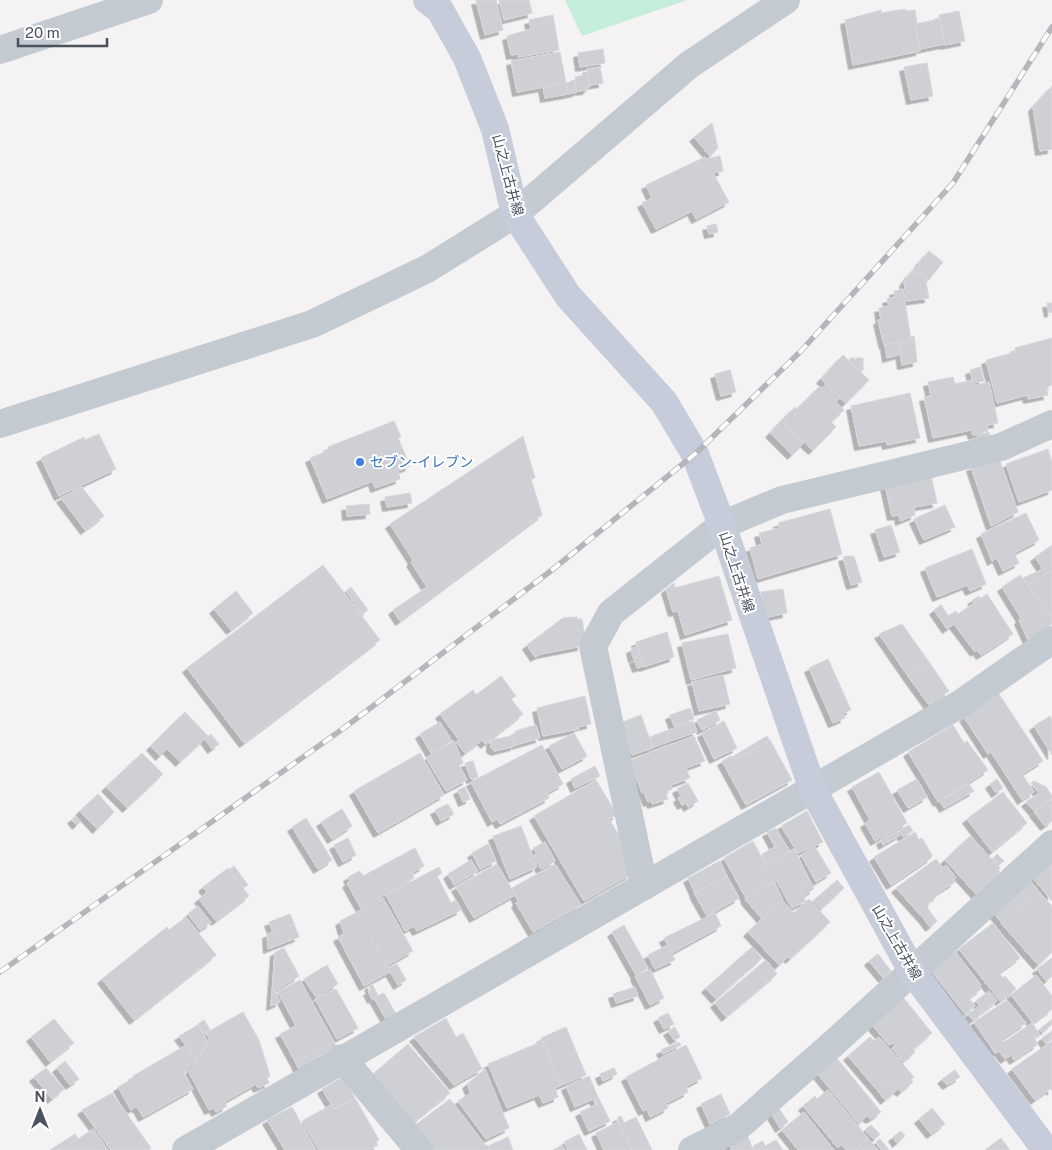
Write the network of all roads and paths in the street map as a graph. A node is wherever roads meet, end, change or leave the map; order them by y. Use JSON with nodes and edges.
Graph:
{"nodes":[{"id":1,"x":148,"y":0,"type":"edge"},
{"id":2,"x":427,"y":0,"type":"edge"},
{"id":3,"x":786,"y":0,"type":"edge"},
{"id":4,"x":0,"y":50,"type":"edge"},
{"id":5,"x":515,"y":214,"type":"junction"},
{"id":6,"x":0,"y":424,"type":"edge"},
{"id":7,"x":1052,"y":424,"type":"edge"},
{"id":8,"x":722,"y":525,"type":"junction"},
{"id":9,"x":1052,"y":640,"type":"edge"},
{"id":10,"x":813,"y":790,"type":"junction"},
{"id":11,"x":1052,"y":844,"type":"edge"},
{"id":12,"x":644,"y":886,"type":"junction"},
{"id":13,"x":912,"y":971,"type":"junction"},
{"id":14,"x":342,"y":1058,"type":"junction"},
{"id":15,"x":186,"y":1150,"type":"edge"},
{"id":16,"x":419,"y":1150,"type":"edge"},
{"id":17,"x":692,"y":1150,"type":"edge"},
{"id":18,"x":1046,"y":1150,"type":"edge"}],
"edges":[{"from":1,"to":4,"type":"street"},
{"from":2,"to":5,"type":"main road","name":"山之上古井線"},
{"from":3,"to":5,"type":"street"},
{"from":5,"to":6,"type":"street"},
{"from":5,"to":8,"type":"main road","name":"山之上古井線"},
{"from":7,"to":8,"type":"street"},
{"from":8,"to":10,"type":"main road","name":"山之上古井線"},
{"from":8,"to":12,"type":"street"},
{"from":9,"to":10,"type":"street"},
{"from":10,"to":12,"type":"street"},
{"from":10,"to":13,"type":"main road","name":"山之上古井線"},
{"from":11,"to":13,"type":"street"},
{"from":12,"to":14,"type":"street"},
{"from":13,"to":17,"type":"street"},
{"from":13,"to":18,"type":"main road","name":"山之上古井線"},
{"from":14,"to":15,"type":"street"},
{"from":14,"to":16,"type":"street"}]}
